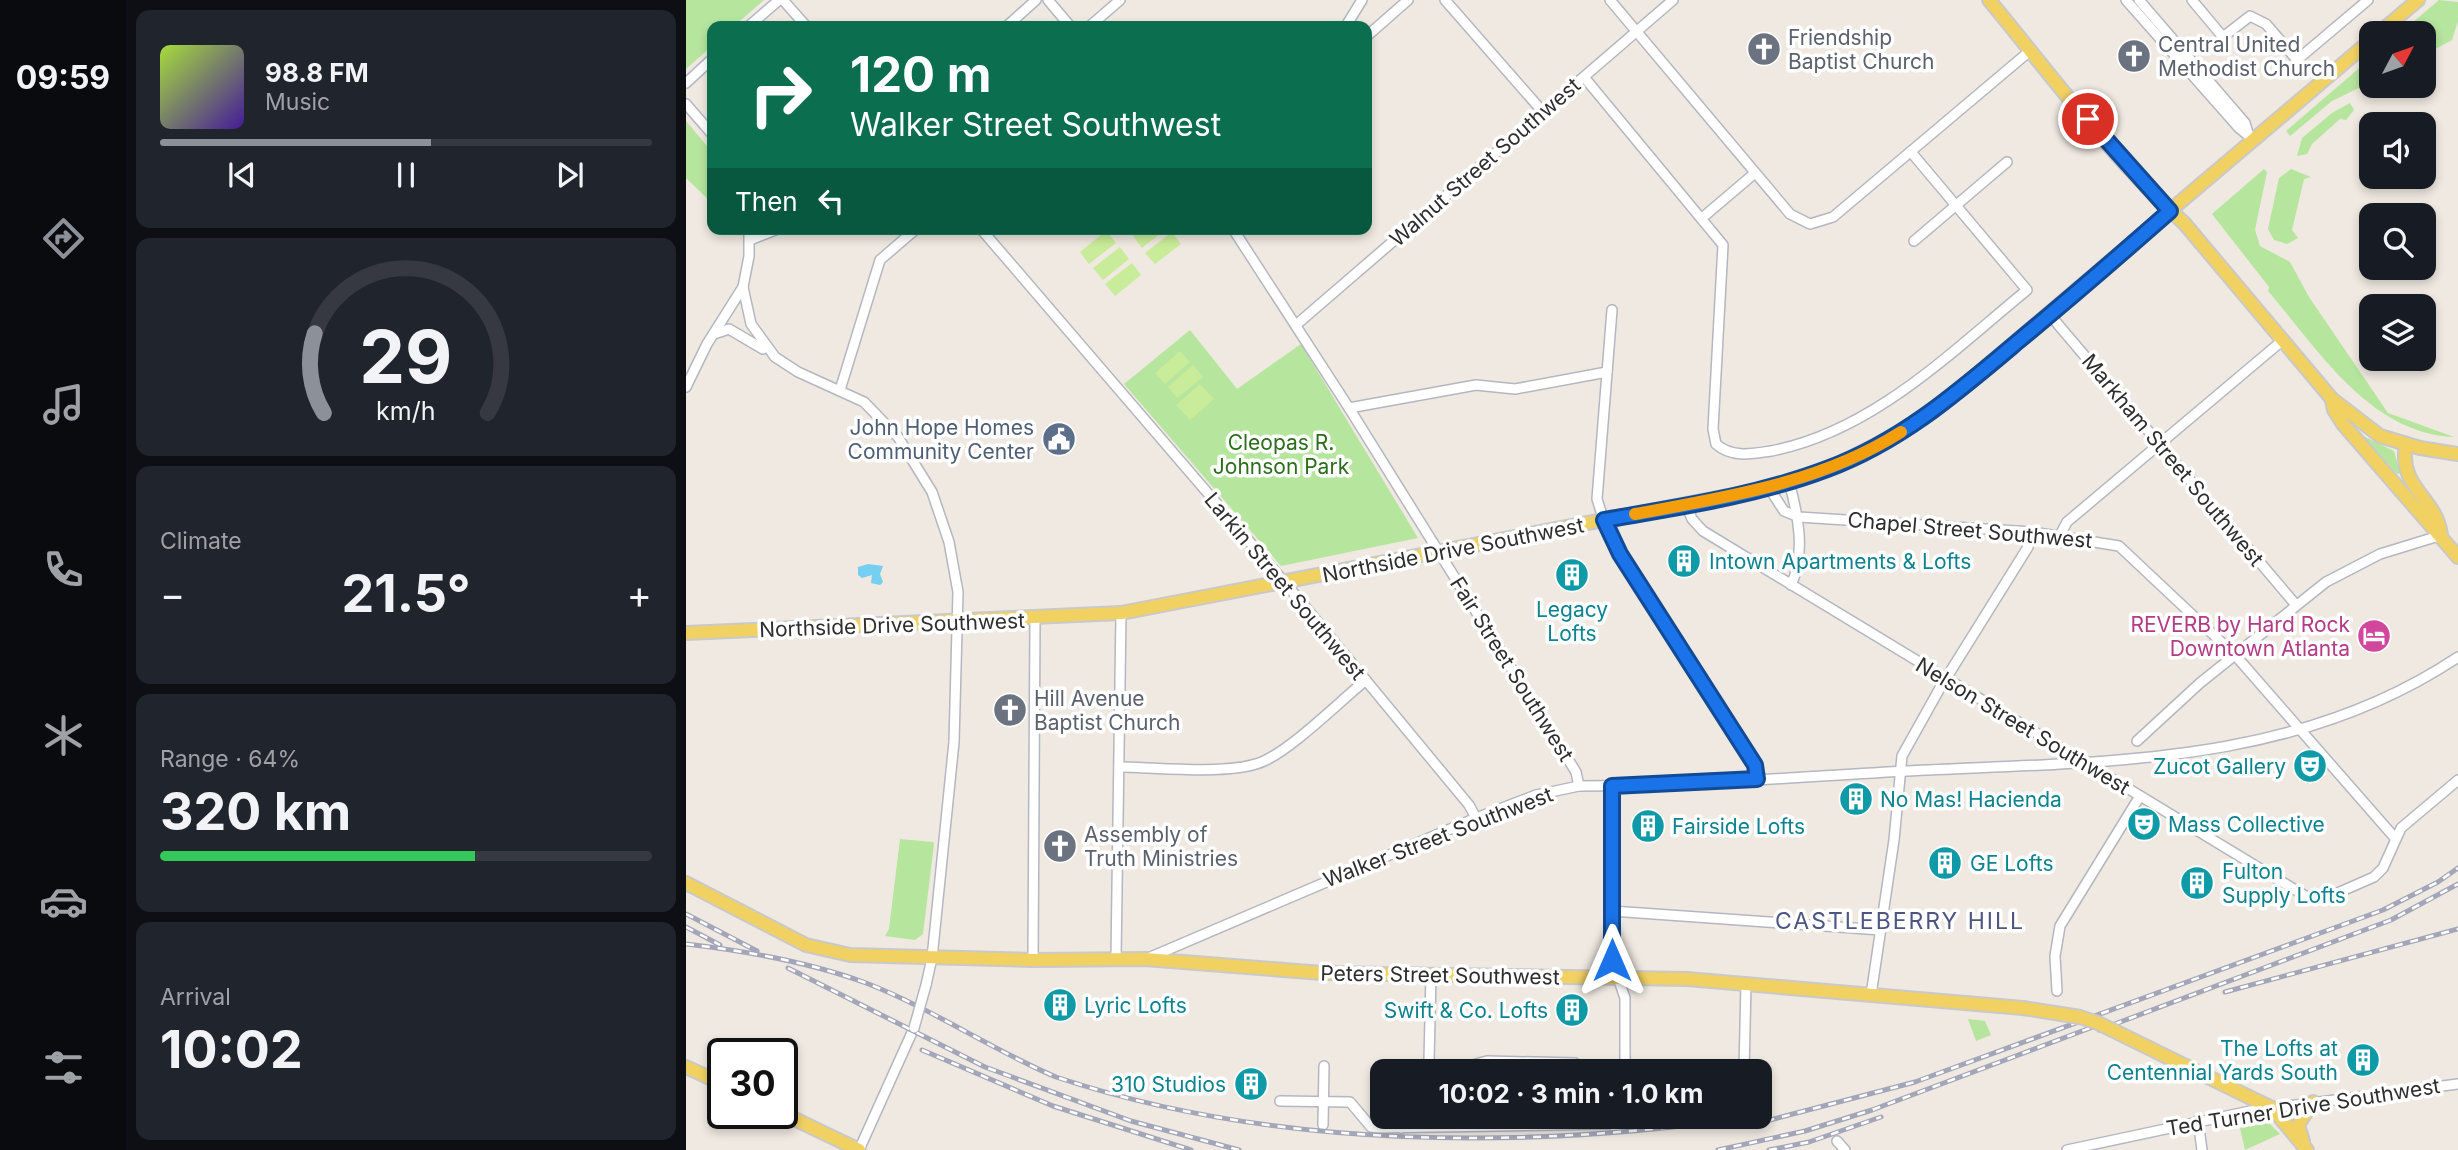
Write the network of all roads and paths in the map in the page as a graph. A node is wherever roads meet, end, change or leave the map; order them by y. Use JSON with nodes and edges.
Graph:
{"nodes":[{"id":1,"x":781,"y":0,"type":"edge"},
{"id":2,"x":1036,"y":0,"type":"edge"},
{"id":3,"x":1048,"y":0,"type":"edge"},
{"id":4,"x":1120,"y":0,"type":"edge"},
{"id":5,"x":1362,"y":0,"type":"edge"},
{"id":6,"x":1408,"y":0,"type":"edge"},
{"id":7,"x":1446,"y":0,"type":"edge"},
{"id":8,"x":1610,"y":0,"type":"edge"},
{"id":9,"x":1673,"y":0,"type":"edge"},
{"id":10,"x":1989,"y":0,"type":"edge"},
{"id":11,"x":2126,"y":0,"type":"edge"},
{"id":12,"x":2140,"y":0,"type":"edge"},
{"id":13,"x":2192,"y":0,"type":"edge"},
{"id":14,"x":2368,"y":0,"type":"edge"},
{"id":15,"x":2418,"y":0,"type":"edge"},
{"id":16,"x":755,"y":21,"type":"edge"},
{"id":17,"x":801,"y":21,"type":"edge"},
{"id":18,"x":1013,"y":21,"type":"edge"},
{"id":19,"x":1066,"y":21,"type":"edge"},
{"id":20,"x":1096,"y":21,"type":"edge"},
{"id":21,"x":1349,"y":21,"type":"edge"},
{"id":22,"x":2393,"y":21,"type":"edge"},
{"id":23,"x":1372,"y":32,"type":"edge"},
{"id":24,"x":1636,"y":32,"type":"junction"},
{"id":25,"x":2031,"y":50,"type":"junction"},
{"id":26,"x":2359,"y":50,"type":"edge"},
{"id":27,"x":707,"y":64,"type":"edge"},
{"id":28,"x":1584,"y":77,"type":"junction"},
{"id":29,"x":686,"y":83,"type":"edge"},
{"id":30,"x":686,"y":104,"type":"edge"},
{"id":31,"x":1543,"y":112,"type":"junction"},
{"id":32,"x":707,"y":128,"type":"edge"},
{"id":33,"x":2251,"y":137,"type":"junction"},
{"id":34,"x":1911,"y":152,"type":"junction"},
{"id":35,"x":2007,"y":162,"type":"dead end"},
{"id":36,"x":1755,"y":173,"type":"junction"},
{"id":37,"x":1956,"y":206,"type":"junction"},
{"id":38,"x":2170,"y":211,"type":"junction"},
{"id":39,"x":1702,"y":218,"type":"junction"},
{"id":40,"x":750,"y":235,"type":"edge"},
{"id":41,"x":763,"y":235,"type":"edge"},
{"id":42,"x":909,"y":235,"type":"edge"},
{"id":43,"x":986,"y":235,"type":"edge"},
{"id":44,"x":1237,"y":235,"type":"edge"},
{"id":45,"x":750,"y":240,"type":"junction"},
{"id":46,"x":1913,"y":241,"type":"dead end"},
{"id":47,"x":743,"y":287,"type":"junction"},
{"id":48,"x":1612,"y":310,"type":"dead end"},
{"id":49,"x":2050,"y":315,"type":"junction"},
{"id":50,"x":1296,"y":325,"type":"junction"},
{"id":51,"x":712,"y":335,"type":"junction"},
{"id":52,"x":2283,"y":340,"type":"junction"},
{"id":53,"x":775,"y":357,"type":"junction"},
{"id":54,"x":1607,"y":372,"type":"junction"},
{"id":55,"x":686,"y":387,"type":"edge"},
{"id":56,"x":840,"y":390,"type":"junction"},
{"id":57,"x":2332,"y":399,"type":"junction"},
{"id":58,"x":1349,"y":408,"type":"junction"},
{"id":59,"x":2406,"y":444,"type":"junction"},
{"id":60,"x":2158,"y":445,"type":"junction"},
{"id":61,"x":2454,"y":453,"type":"edge"},
{"id":62,"x":1789,"y":482,"type":"junction"},
{"id":63,"x":1769,"y":488,"type":"junction"},
{"id":64,"x":1686,"y":504,"type":"junction"},
{"id":65,"x":1799,"y":517,"type":"junction"},
{"id":66,"x":1604,"y":520,"type":"junction"},
{"id":67,"x":2032,"y":532,"type":"junction"},
{"id":68,"x":2060,"y":535,"type":"junction"},
{"id":69,"x":2442,"y":535,"type":"junction"},
{"id":70,"x":1438,"y":553,"type":"junction"},
{"id":71,"x":2458,"y":556,"type":"edge"},
{"id":72,"x":1284,"y":584,"type":"junction"},
{"id":73,"x":1791,"y":585,"type":"junction"},
{"id":74,"x":2296,"y":605,"type":"junction"},
{"id":75,"x":1121,"y":613,"type":"junction"},
{"id":76,"x":1035,"y":619,"type":"junction"},
{"id":77,"x":956,"y":620,"type":"junction"},
{"id":78,"x":686,"y":633,"type":"edge"},
{"id":79,"x":2235,"y":655,"type":"junction"},
{"id":80,"x":2458,"y":657,"type":"edge"},
{"id":81,"x":1945,"y":679,"type":"junction"},
{"id":82,"x":1366,"y":680,"type":"junction"},
{"id":83,"x":2300,"y":731,"type":"junction"},
{"id":84,"x":2137,"y":741,"type":"dead end"},
{"id":85,"x":2082,"y":761,"type":"junction"},
{"id":86,"x":1119,"y":767,"type":"junction"},
{"id":87,"x":1900,"y":771,"type":"junction"},
{"id":88,"x":1757,"y":779,"type":"junction"},
{"id":89,"x":2458,"y":780,"type":"edge"},
{"id":90,"x":1579,"y":786,"type":"junction"},
{"id":91,"x":1612,"y":786,"type":"junction"},
{"id":92,"x":2140,"y":796,"type":"junction"},
{"id":93,"x":1476,"y":818,"type":"junction"},
{"id":94,"x":2395,"y":838,"type":"junction"},
{"id":95,"x":686,"y":883,"type":"edge"},
{"id":96,"x":1612,"y":911,"type":"junction"},
{"id":97,"x":1881,"y":930,"type":"junction"},
{"id":98,"x":932,"y":958,"type":"junction"},
{"id":99,"x":1116,"y":958,"type":"junction"},
{"id":100,"x":1145,"y":959,"type":"junction"},
{"id":101,"x":1033,"y":960,"type":"junction"},
{"id":102,"x":1431,"y":975,"type":"junction"},
{"id":103,"x":1619,"y":978,"type":"junction"},
{"id":104,"x":1746,"y":983,"type":"junction"},
{"id":105,"x":2057,"y":991,"type":"dead end"},
{"id":106,"x":1871,"y":995,"type":"junction"},
{"id":107,"x":1429,"y":1059,"type":"edge"},
{"id":108,"x":1625,"y":1059,"type":"edge"},
{"id":109,"x":1744,"y":1059,"type":"edge"},
{"id":110,"x":686,"y":1066,"type":"edge"},
{"id":111,"x":1324,"y":1066,"type":"dead end"},
{"id":112,"x":707,"y":1076,"type":"edge"},
{"id":113,"x":2458,"y":1084,"type":"edge"},
{"id":114,"x":1280,"y":1101,"type":"dead end"},
{"id":115,"x":1324,"y":1101,"type":"junction"},
{"id":116,"x":2313,"y":1102,"type":"junction"},
{"id":117,"x":2272,"y":1108,"type":"junction"},
{"id":118,"x":2198,"y":1120,"type":"junction"},
{"id":119,"x":798,"y":1121,"type":"edge"},
{"id":120,"x":1370,"y":1124,"type":"edge"},
{"id":121,"x":1323,"y":1125,"type":"dead end"},
{"id":122,"x":1837,"y":1141,"type":"dead end"},
{"id":123,"x":2306,"y":1149,"type":"edge"},
{"id":124,"x":859,"y":1150,"type":"edge"},
{"id":125,"x":1845,"y":1150,"type":"edge"},
{"id":126,"x":2067,"y":1150,"type":"edge"},
{"id":127,"x":2202,"y":1150,"type":"edge"}],
"edges":[{"from":1,"to":16,"type":"street"},
{"from":1,"to":17,"type":"street"},
{"from":2,"to":18,"type":"street"},
{"from":3,"to":19,"type":"street"},
{"from":4,"to":20,"type":"street"},
{"from":5,"to":21,"type":"street"},
{"from":6,"to":23,"type":"street"},
{"from":7,"to":31,"type":"street"},
{"from":8,"to":24,"type":"street"},
{"from":9,"to":24,"type":"street","name":"Walnut Street Southwest"},
{"from":10,"to":25,"type":"main road"},
{"from":11,"to":33,"type":"street"},
{"from":12,"to":33,"type":"street"},
{"from":13,"to":14,"type":"street"},
{"from":15,"to":22,"type":"main road"},
{"from":24,"to":28,"type":"street","name":"Walnut Street Southwest"},
{"from":24,"to":36,"type":"street"},
{"from":25,"to":34,"type":"street"},
{"from":25,"to":38,"type":"main road"},
{"from":26,"to":33,"type":"main road","name":"Northside Drive Southwest"},
{"from":27,"to":29,"type":"street"},
{"from":28,"to":31,"type":"street","name":"Walnut Street Southwest"},
{"from":28,"to":39,"type":"street"},
{"from":30,"to":32,"type":"street"},
{"from":31,"to":50,"type":"street","name":"Walnut Street Southwest"},
{"from":33,"to":38,"type":"main road","name":"Northside Drive Southwest"},
{"from":34,"to":36,"type":"street"},
{"from":34,"to":37,"type":"street"},
{"from":35,"to":37,"type":"street"},
{"from":36,"to":39,"type":"street"},
{"from":37,"to":39,"type":"street"},
{"from":37,"to":46,"type":"street"},
{"from":38,"to":49,"type":"main road","name":"Northside Drive Southwest"},
{"from":38,"to":52,"type":"main road"},
{"from":40,"to":45,"type":"street"},
{"from":41,"to":45,"type":"street"},
{"from":42,"to":56,"type":"street"},
{"from":43,"to":72,"type":"street","name":"Larkin Street Southwest"},
{"from":44,"to":50,"type":"street","name":"Fair Street Southwest"},
{"from":45,"to":47,"type":"street"},
{"from":47,"to":51,"type":"street"},
{"from":47,"to":53,"type":"street"},
{"from":48,"to":54,"type":"street"},
{"from":49,"to":60,"type":"street","name":"Markham Street Southwest"},
{"from":49,"to":62,"type":"main road","name":"Northside Drive Southwest"},
{"from":50,"to":58,"type":"street","name":"Fair Street Southwest"},
{"from":51,"to":53,"type":"street"},
{"from":51,"to":55,"type":"street"},
{"from":52,"to":57,"type":"main road"},
{"from":52,"to":60,"type":"street"},
{"from":53,"to":56,"type":"street"},
{"from":54,"to":58,"type":"street"},
{"from":54,"to":66,"type":"street"},
{"from":56,"to":77,"type":"street"},
{"from":57,"to":59,"type":"main road"},
{"from":57,"to":69,"type":"main road"},
{"from":58,"to":70,"type":"street","name":"Fair Street Southwest"},
{"from":59,"to":61,"type":"main road"},
{"from":59,"to":69,"type":"main road"},
{"from":60,"to":68,"type":"street"},
{"from":60,"to":74,"type":"street","name":"Markham Street Southwest"},
{"from":62,"to":63,"type":"main road","name":"Northside Drive Southwest"},
{"from":62,"to":65,"type":"street"},
{"from":63,"to":64,"type":"main road","name":"Northside Drive Southwest"},
{"from":63,"to":65,"type":"street"},
{"from":64,"to":66,"type":"main road","name":"Northside Drive Southwest"},
{"from":64,"to":73,"type":"street","name":"Nelson Street Southwest"},
{"from":65,"to":67,"type":"street","name":"Chapel Street Southwest"},
{"from":65,"to":73,"type":"street"},
{"from":66,"to":70,"type":"main road","name":"Northside Drive Southwest"},
{"from":66,"to":88,"type":"street"},
{"from":67,"to":68,"type":"street","name":"Chapel Street Southwest"},
{"from":67,"to":81,"type":"street"},
{"from":68,"to":79,"type":"street","name":"Chapel Street Southwest"},
{"from":69,"to":71,"type":"main road"},
{"from":69,"to":74,"type":"street"},
{"from":70,"to":72,"type":"main road","name":"Northside Drive Southwest"},
{"from":70,"to":90,"type":"street","name":"Fair Street Southwest"},
{"from":72,"to":75,"type":"main road","name":"Northside Drive Southwest"},
{"from":72,"to":82,"type":"street","name":"Larkin Street Southwest"},
{"from":73,"to":81,"type":"street","name":"Nelson Street Southwest"},
{"from":74,"to":79,"type":"street"},
{"from":75,"to":76,"type":"main road","name":"Northside Drive Southwest"},
{"from":75,"to":86,"type":"street"},
{"from":76,"to":77,"type":"main road","name":"Northside Drive Southwest"},
{"from":76,"to":101,"type":"street"},
{"from":77,"to":78,"type":"main road","name":"Northside Drive Southwest"},
{"from":77,"to":98,"type":"street"},
{"from":79,"to":83,"type":"street","name":"Chapel Street Southwest"},
{"from":79,"to":84,"type":"street"},
{"from":80,"to":83,"type":"street","name":"Walker Street Southwest"},
{"from":81,"to":85,"type":"street","name":"Nelson Street Southwest"},
{"from":81,"to":87,"type":"street"},
{"from":82,"to":86,"type":"street"},
{"from":82,"to":93,"type":"street","name":"Larkin Street Southwest"},
{"from":83,"to":85,"type":"street","name":"Walker Street Southwest"},
{"from":83,"to":94,"type":"street","name":"Chapel Street Southwest"},
{"from":85,"to":87,"type":"street","name":"Walker Street Southwest"},
{"from":85,"to":92,"type":"street","name":"Nelson Street Southwest"},
{"from":86,"to":99,"type":"street"},
{"from":87,"to":88,"type":"street","name":"Walker Street Southwest"},
{"from":87,"to":97,"type":"street"},
{"from":88,"to":91,"type":"street","name":"Walker Street Southwest"},
{"from":89,"to":94,"type":"street"},
{"from":90,"to":91,"type":"street","name":"Walker Street Southwest"},
{"from":90,"to":93,"type":"street","name":"Walker Street Southwest"},
{"from":91,"to":96,"type":"street"},
{"from":92,"to":94,"type":"street","name":"Nelson Street Southwest"},
{"from":92,"to":105,"type":"street"},
{"from":93,"to":100,"type":"street","name":"Walker Street Southwest"},
{"from":95,"to":98,"type":"main road","name":"Peters Street Southwest"},
{"from":96,"to":97,"type":"street"},
{"from":96,"to":103,"type":"street"},
{"from":97,"to":106,"type":"street"},
{"from":98,"to":101,"type":"main road","name":"Peters Street Southwest"},
{"from":98,"to":124,"type":"street","bridge":true},
{"from":99,"to":100,"type":"main road","name":"Peters Street Southwest"},
{"from":99,"to":101,"type":"main road","name":"Peters Street Southwest"},
{"from":100,"to":102,"type":"main road","name":"Peters Street Southwest"},
{"from":102,"to":103,"type":"main road","name":"Peters Street Southwest"},
{"from":102,"to":107,"type":"street"},
{"from":103,"to":104,"type":"main road","name":"Peters Street Southwest"},
{"from":103,"to":108,"type":"street"},
{"from":104,"to":106,"type":"main road","name":"Peters Street Southwest"},
{"from":104,"to":109,"type":"street"},
{"from":106,"to":117,"type":"main road","name":"Peters Street Southwest","bridge":true},
{"from":110,"to":112,"type":"main road"},
{"from":111,"to":115,"type":"street"},
{"from":113,"to":116,"type":"street","name":"Ted Turner Drive Southwest"},
{"from":114,"to":115,"type":"street"},
{"from":115,"to":120,"type":"street"},
{"from":115,"to":121,"type":"street"},
{"from":116,"to":117,"type":"street","name":"Ted Turner Drive Southwest"},
{"from":116,"to":123,"type":"main road"},
{"from":117,"to":118,"type":"street","name":"Ted Turner Drive Southwest"},
{"from":117,"to":123,"type":"main road"},
{"from":118,"to":126,"type":"street","name":"Ted Turner Drive Southwest"},
{"from":118,"to":127,"type":"street"},
{"from":119,"to":124,"type":"main road"},
{"from":122,"to":125,"type":"street"}]}
